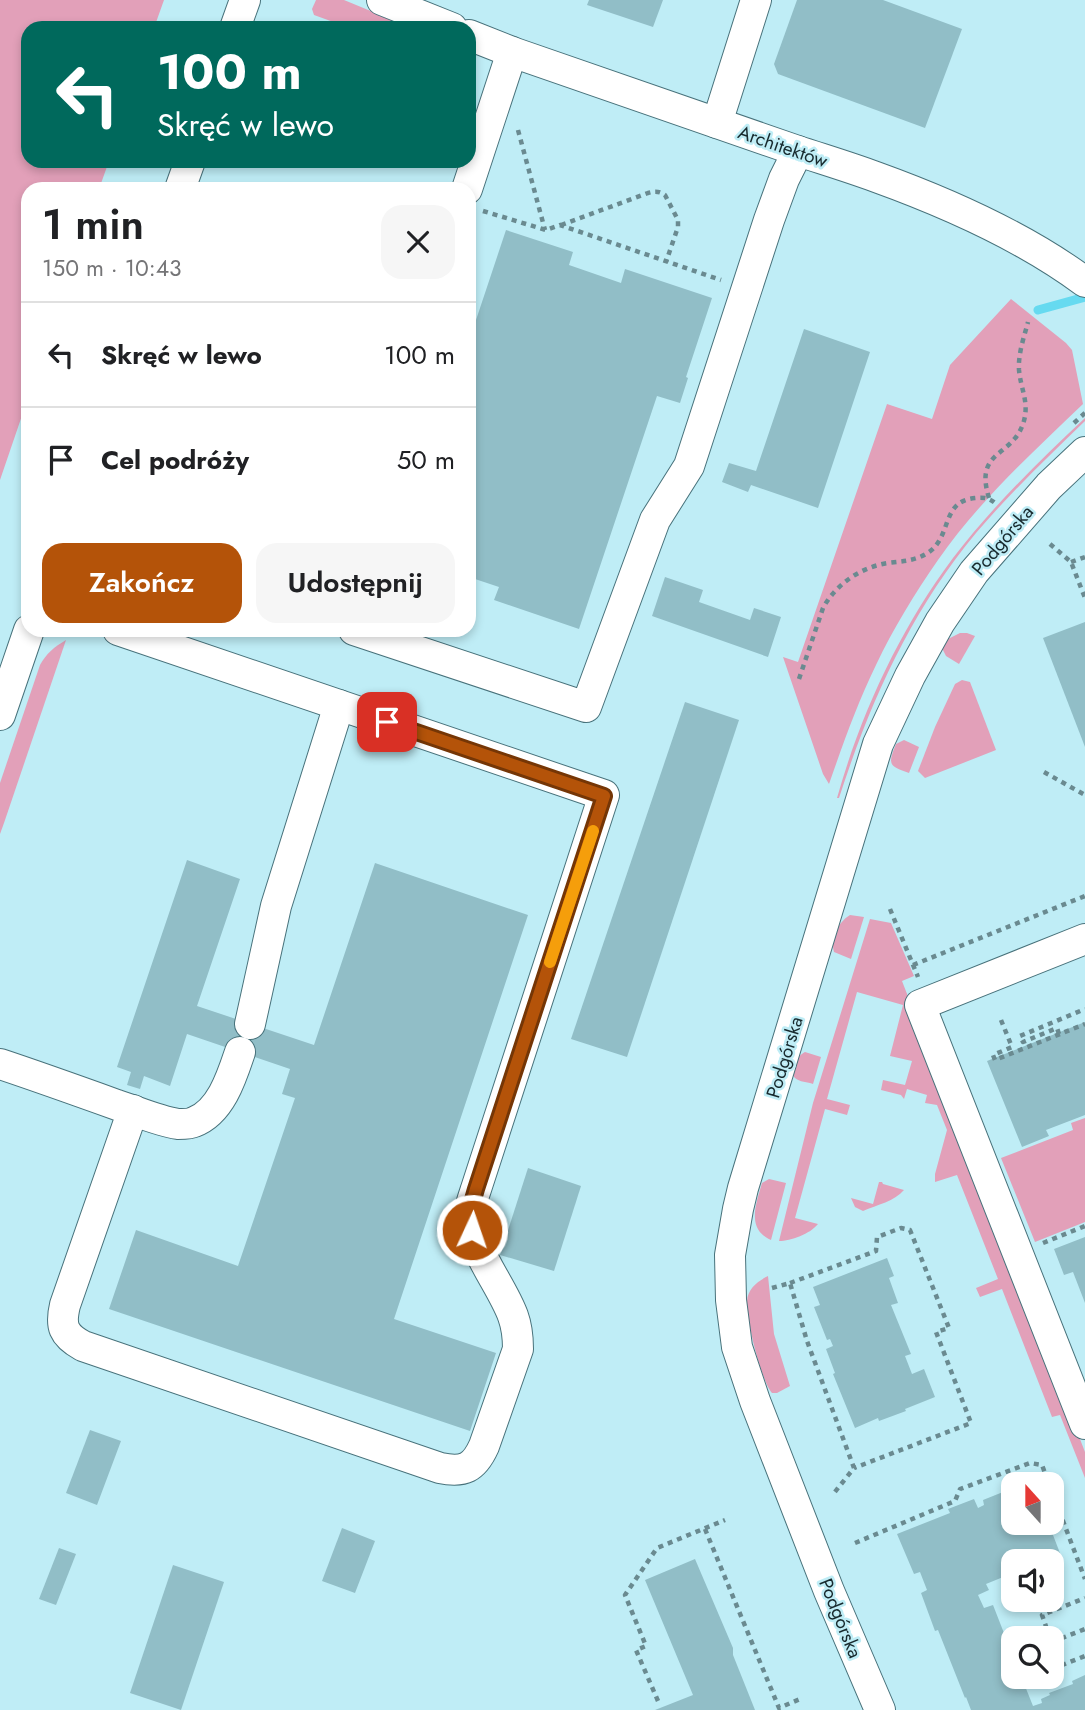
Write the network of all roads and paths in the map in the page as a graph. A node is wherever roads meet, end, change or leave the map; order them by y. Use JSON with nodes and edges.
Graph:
{"nodes":[{"id":1,"x":245,"y":0,"type":"edge"},
{"id":2,"x":382,"y":0,"type":"edge"},
{"id":3,"x":756,"y":0,"type":"edge"},
{"id":4,"x":416,"y":7,"type":"edge"},
{"id":5,"x":238,"y":21,"type":"edge"},
{"id":6,"x":440,"y":21,"type":"edge"},
{"id":7,"x":476,"y":38,"type":"edge"},
{"id":8,"x":513,"y":52,"type":"junction"},
{"id":9,"x":717,"y":123,"type":"junction"},
{"id":10,"x":517,"y":129,"type":"dead end"},
{"id":11,"x":798,"y":151,"type":"junction"},
{"id":12,"x":476,"y":192,"type":"edge"},
{"id":13,"x":476,"y":201,"type":"edge"},
{"id":14,"x":560,"y":225,"type":"junction"},
{"id":15,"x":545,"y":230,"type":"junction"},
{"id":16,"x":666,"y":262,"type":"junction"},
{"id":17,"x":1079,"y":277,"type":"edge"},
{"id":18,"x":747,"y":289,"type":"junction"},
{"id":19,"x":1028,"y":322,"type":"dead end"},
{"id":20,"x":1085,"y":452,"type":"edge"},
{"id":21,"x":989,"y":498,"type":"junction"},
{"id":22,"x":995,"y":503,"type":"dead end"},
{"id":23,"x":1050,"y":544,"type":"dead end"},
{"id":24,"x":1085,"y":557,"type":"edge"},
{"id":25,"x":1071,"y":562,"type":"junction"},
{"id":26,"x":1085,"y":598,"type":"edge"},
{"id":27,"x":27,"y":637,"type":"edge"},
{"id":28,"x":139,"y":637,"type":"edge"},
{"id":29,"x":375,"y":637,"type":"edge"},
{"id":30,"x":799,"y":679,"type":"dead end"},
{"id":31,"x":339,"y":705,"type":"junction"},
{"id":32,"x":0,"y":715,"type":"edge"},
{"id":33,"x":1044,"y":772,"type":"dead end"},
{"id":34,"x":1085,"y":795,"type":"edge"},
{"id":35,"x":1085,"y":896,"type":"edge"},
{"id":36,"x":890,"y":909,"type":"dead end"},
{"id":37,"x":1085,"y":939,"type":"edge"},
{"id":38,"x":1085,"y":1009,"type":"edge"},
{"id":39,"x":1001,"y":1020,"type":"dead end"},
{"id":40,"x":250,"y":1024,"type":"dead end"},
{"id":41,"x":1085,"y":1024,"type":"edge"},
{"id":42,"x":1059,"y":1034,"type":"junction"},
{"id":43,"x":240,"y":1052,"type":"dead end"},
{"id":44,"x":0,"y":1064,"type":"edge"},
{"id":45,"x":133,"y":1110,"type":"junction"},
{"id":46,"x":1085,"y":1226,"type":"edge"},
{"id":47,"x":1041,"y":1244,"type":"dead end"},
{"id":48,"x":790,"y":1283,"type":"junction"},
{"id":49,"x":772,"y":1289,"type":"dead end"},
{"id":50,"x":1085,"y":1424,"type":"edge"},
{"id":51,"x":854,"y":1468,"type":"junction"},
{"id":52,"x":1006,"y":1472,"type":"edge"},
{"id":53,"x":1045,"y":1472,"type":"edge"},
{"id":54,"x":1001,"y":1474,"type":"edge"},
{"id":55,"x":834,"y":1493,"type":"dead end"},
{"id":56,"x":725,"y":1520,"type":"dead end"},
{"id":57,"x":1064,"y":1524,"type":"edge"},
{"id":58,"x":705,"y":1529,"type":"junction"},
{"id":59,"x":855,"y":1543,"type":"dead end"},
{"id":60,"x":1085,"y":1579,"type":"edge"},
{"id":61,"x":1085,"y":1598,"type":"edge"},
{"id":62,"x":1046,"y":1626,"type":"edge"},
{"id":63,"x":1085,"y":1629,"type":"edge"},
{"id":64,"x":1064,"y":1636,"type":"edge"},
{"id":65,"x":1085,"y":1656,"type":"edge"},
{"id":66,"x":1064,"y":1665,"type":"edge"},
{"id":67,"x":800,"y":1699,"type":"dead end"},
{"id":68,"x":658,"y":1702,"type":"dead end"},
{"id":69,"x":880,"y":1710,"type":"edge"}],
"edges":[{"from":1,"to":5,"type":"street"},
{"from":2,"to":4,"type":"street"},
{"from":3,"to":9,"type":"street"},
{"from":4,"to":6,"type":"street"},
{"from":7,"to":8,"type":"street","name":"Architektów"},
{"from":8,"to":9,"type":"street","name":"Architektów"},
{"from":8,"to":12,"type":"street"},
{"from":9,"to":11,"type":"street","name":"Architektów"},
{"from":10,"to":15,"type":"path"},
{"from":11,"to":17,"type":"street","name":"Architektów"},
{"from":11,"to":18,"type":"street"},
{"from":13,"to":15,"type":"path"},
{"from":14,"to":15,"type":"path"},
{"from":14,"to":16,"type":"path"},
{"from":14,"to":16,"type":"path"},
{"from":16,"to":18,"type":"path"},
{"from":18,"to":29,"type":"street"},
{"from":19,"to":21,"type":"path"},
{"from":20,"to":69,"type":"street","name":"Podgórska"},
{"from":21,"to":22,"type":"path"},
{"from":21,"to":30,"type":"path"},
{"from":23,"to":25,"type":"path"},
{"from":24,"to":25,"type":"path"},
{"from":25,"to":26,"type":"path"},
{"from":27,"to":32,"type":"street"},
{"from":28,"to":31,"type":"street"},
{"from":31,"to":40,"type":"street"},
{"from":31,"to":45,"type":"street"},
{"from":33,"to":34,"type":"path"},
{"from":35,"to":36,"type":"path"},
{"from":37,"to":50,"type":"street"},
{"from":38,"to":42,"type":"path"},
{"from":39,"to":42,"type":"path"},
{"from":41,"to":42,"type":"path"},
{"from":43,"to":45,"type":"street"},
{"from":44,"to":45,"type":"street"},
{"from":46,"to":47,"type":"path"},
{"from":48,"to":49,"type":"path"},
{"from":48,"to":51,"type":"path"},
{"from":48,"to":51,"type":"path"},
{"from":51,"to":55,"type":"path"},
{"from":52,"to":53,"type":"path"},
{"from":54,"to":59,"type":"path"},
{"from":56,"to":58,"type":"path"},
{"from":57,"to":60,"type":"path"},
{"from":58,"to":67,"type":"path"},
{"from":58,"to":68,"type":"path"},
{"from":61,"to":62,"type":"path"},
{"from":63,"to":64,"type":"path"},
{"from":65,"to":66,"type":"path"}]}
